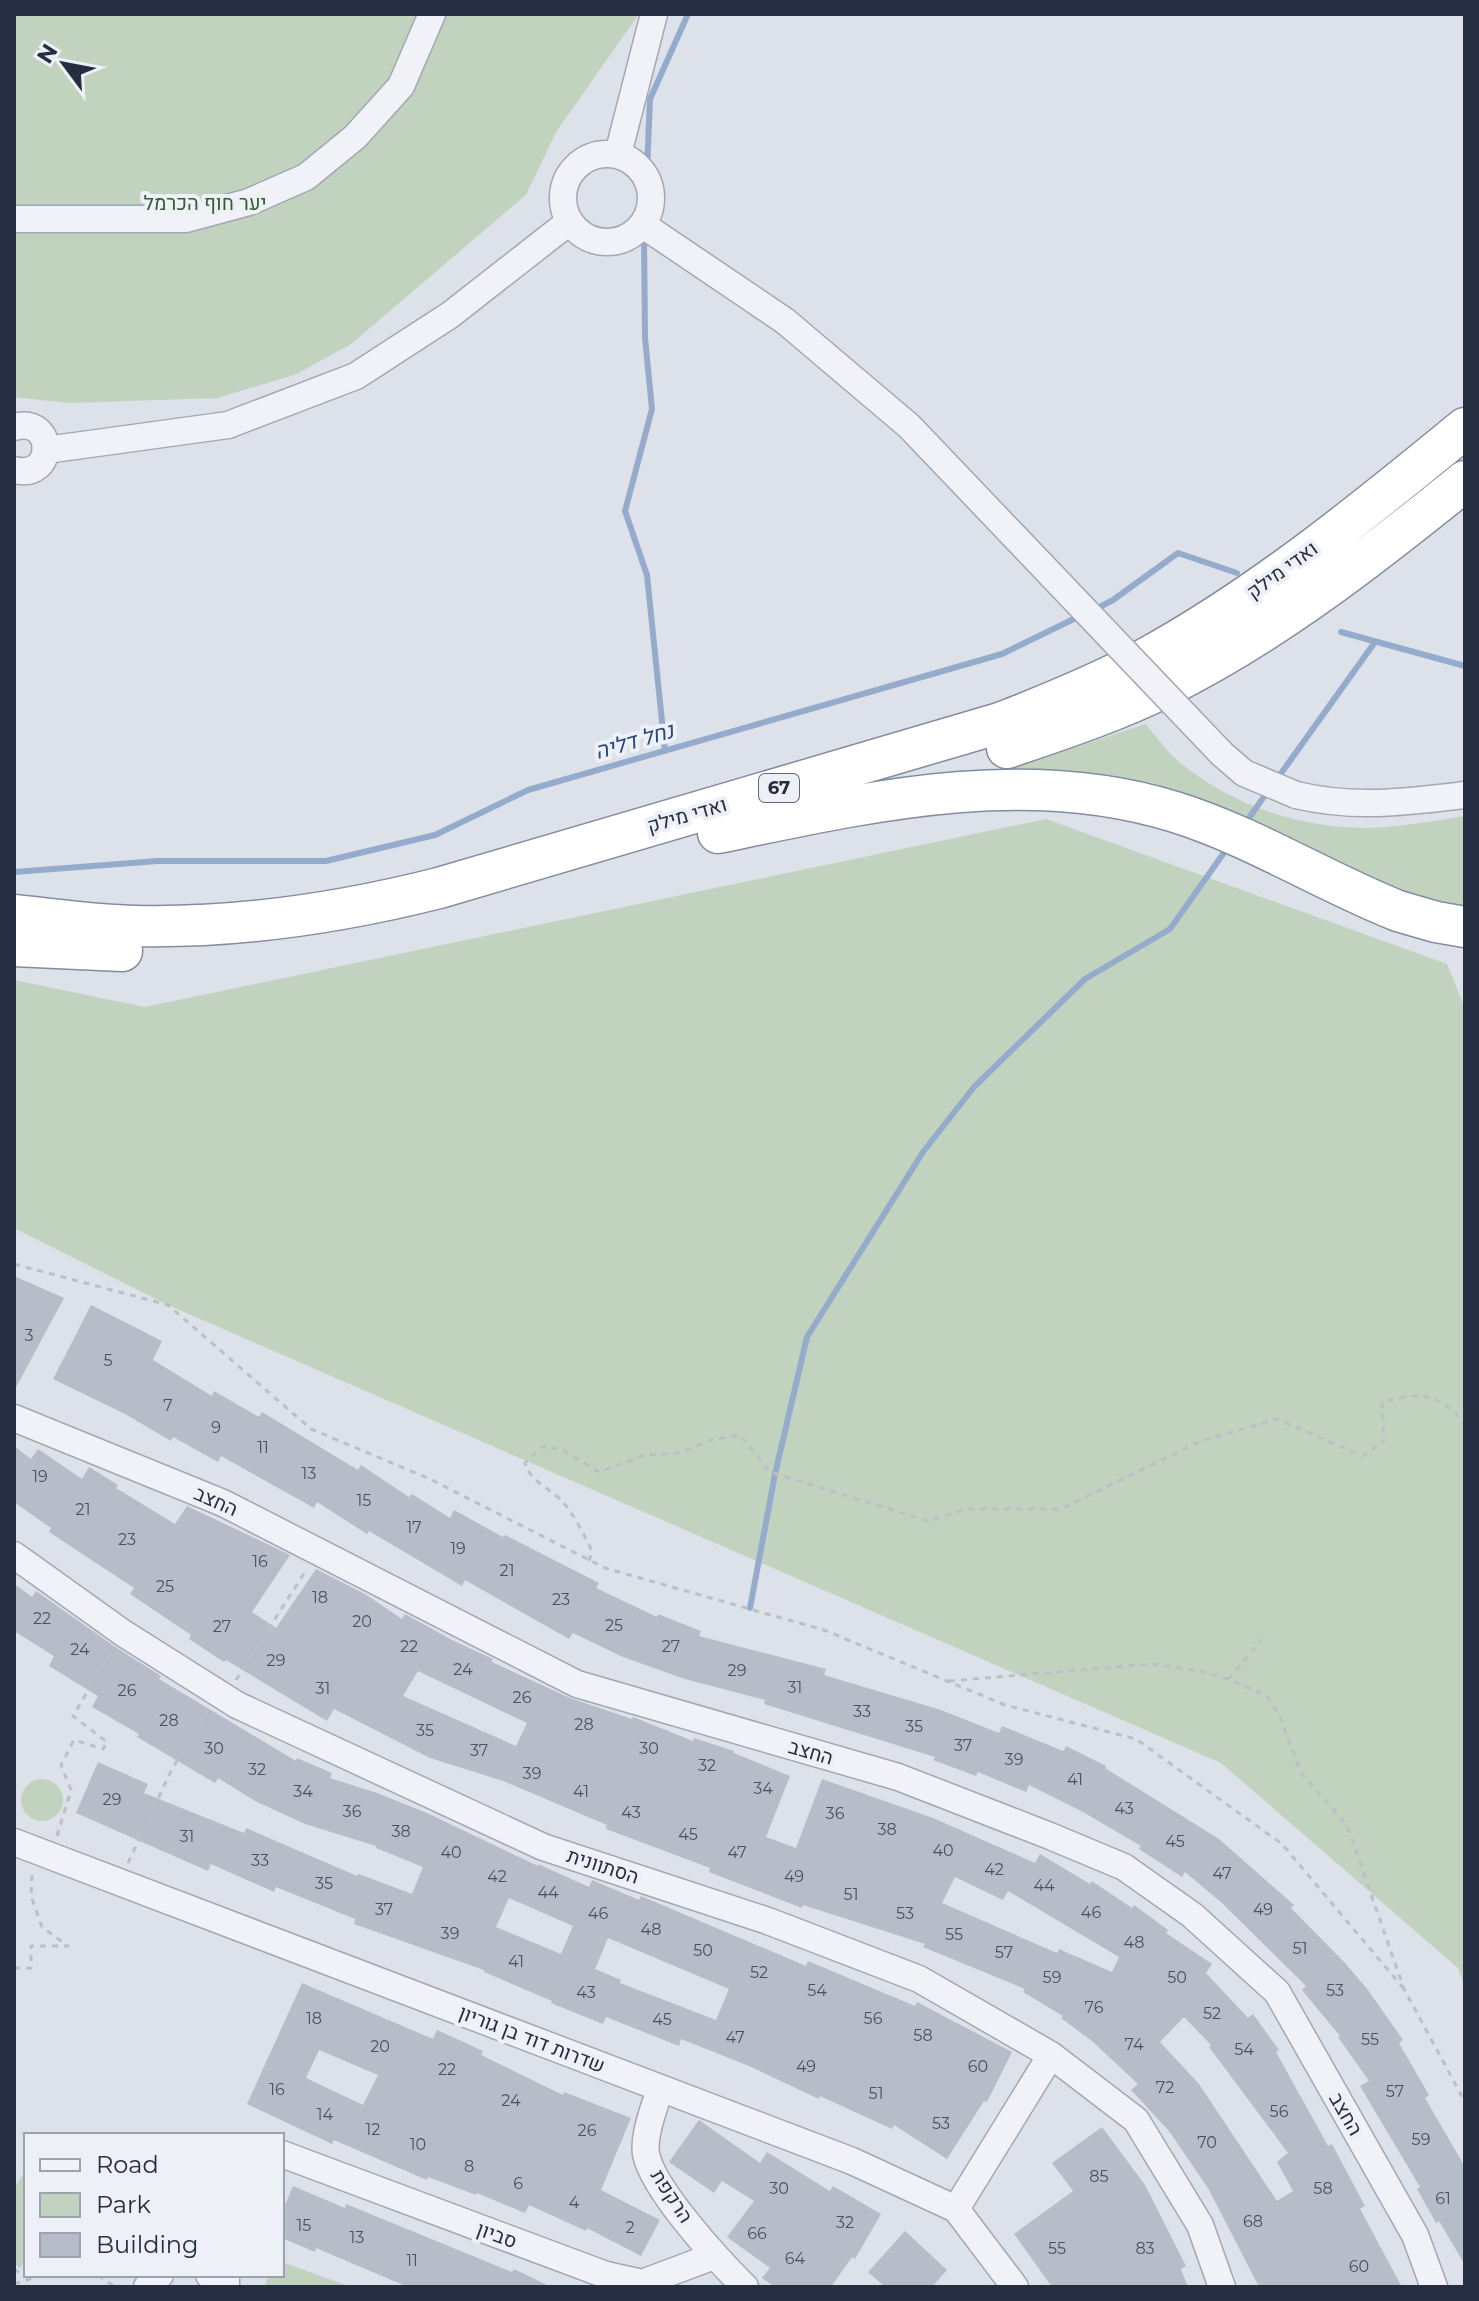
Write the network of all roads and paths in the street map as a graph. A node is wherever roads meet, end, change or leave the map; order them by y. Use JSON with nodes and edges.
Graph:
{"nodes":[{"id":1,"x":432,"y":14,"type":"edge"},
{"id":2,"x":654,"y":14,"type":"edge"},
{"id":3,"x":618,"y":154,"type":"junction"},
{"id":4,"x":14,"y":219,"type":"edge"},
{"id":5,"x":569,"y":222,"type":"junction"},
{"id":6,"x":643,"y":225,"type":"junction"},
{"id":7,"x":14,"y":427,"type":"edge"},
{"id":8,"x":1465,"y":428,"type":"edge"},
{"id":9,"x":46,"y":450,"type":"junction"},
{"id":10,"x":14,"y":470,"type":"edge"},
{"id":11,"x":1465,"y":481,"type":"edge"},
{"id":12,"x":1465,"y":795,"type":"edge"},
{"id":13,"x":718,"y":833,"type":"junction"},
{"id":14,"x":14,"y":915,"type":"edge"},
{"id":15,"x":1465,"y":927,"type":"edge"},
{"id":16,"x":14,"y":946,"type":"edge"},
{"id":17,"x":14,"y":1264,"type":"edge"},
{"id":18,"x":14,"y":1418,"type":"edge"},
{"id":19,"x":1465,"y":1424,"type":"edge"},
{"id":20,"x":319,"y":1550,"type":"junction"},
{"id":21,"x":14,"y":1555,"type":"edge"},
{"id":22,"x":589,"y":1561,"type":"junction"},
{"id":23,"x":123,"y":1633,"type":"junction"},
{"id":24,"x":1262,"y":1640,"type":"dead end"},
{"id":25,"x":1228,"y":1679,"type":"junction"},
{"id":26,"x":946,"y":1681,"type":"junction"},
{"id":27,"x":222,"y":1694,"type":"junction"},
{"id":28,"x":33,"y":1849,"type":"edge"},
{"id":29,"x":120,"y":1881,"type":"junction"},
{"id":30,"x":14,"y":1968,"type":"edge"},
{"id":31,"x":1404,"y":1989,"type":"junction"},
{"id":32,"x":1051,"y":2055,"type":"junction"},
{"id":33,"x":660,"y":2088,"type":"junction"},
{"id":34,"x":1465,"y":2102,"type":"edge"},
{"id":35,"x":284,"y":2155,"type":"edge"},
{"id":36,"x":956,"y":2209,"type":"junction"},
{"id":37,"x":714,"y":2256,"type":"junction"},
{"id":38,"x":31,"y":2277,"type":"edge"},
{"id":39,"x":14,"y":2284,"type":"edge"},
{"id":40,"x":745,"y":2287,"type":"edge"},
{"id":41,"x":1015,"y":2287,"type":"edge"},
{"id":42,"x":1222,"y":2287,"type":"edge"},
{"id":43,"x":1434,"y":2287,"type":"edge"}],
"edges":[{"from":1,"to":4,"type":"street"},
{"from":2,"to":3,"type":"street"},
{"from":3,"to":5,"type":"street"},
{"from":3,"to":6,"type":"street"},
{"from":5,"to":6,"type":"street"},
{"from":5,"to":9,"type":"street"},
{"from":6,"to":12,"type":"street","bridge":true},
{"from":7,"to":9,"type":"street"},
{"from":8,"to":14,"type":"highway","name":"ואדי מילק","number":"67"},
{"from":9,"to":10,"type":"street"},
{"from":11,"to":13,"type":"highway","name":"ואדי מילק","number":"67"},
{"from":13,"to":15,"type":"highway"},
{"from":13,"to":16,"type":"highway","name":"ואדי מילק","number":"67"},
{"from":17,"to":22,"type":"path"},
{"from":18,"to":20,"type":"street","name":"החצב"},
{"from":19,"to":22,"type":"path"},
{"from":20,"to":27,"type":"path"},
{"from":20,"to":43,"type":"street","name":"החצב"},
{"from":21,"to":23,"type":"street","name":"הסתוונית"},
{"from":22,"to":26,"type":"path"},
{"from":23,"to":27,"type":"street","name":"הסתוונית"},
{"from":23,"to":28,"type":"path"},
{"from":24,"to":25,"type":"path"},
{"from":25,"to":26,"type":"path"},
{"from":25,"to":31,"type":"path"},
{"from":26,"to":31,"type":"path"},
{"from":27,"to":29,"type":"path"},
{"from":27,"to":32,"type":"street","name":"הסתוונית"},
{"from":28,"to":29,"type":"street","name":"שדרות דוד בן גוריון"},
{"from":28,"to":30,"type":"path"},
{"from":29,"to":33,"type":"street","name":"שדרות דוד בן גוריון"},
{"from":31,"to":34,"type":"path"},
{"from":32,"to":36,"type":"street"},
{"from":32,"to":42,"type":"street"},
{"from":33,"to":36,"type":"street","name":"שדרות דוד בן גוריון"},
{"from":33,"to":37,"type":"street","name":"הרקפת"},
{"from":35,"to":37,"type":"street","name":"סביון"},
{"from":36,"to":41,"type":"street","name":"שדרות דוד בן גוריון"},
{"from":37,"to":40,"type":"street","name":"הרקפת"},
{"from":38,"to":39,"type":"path"}]}
